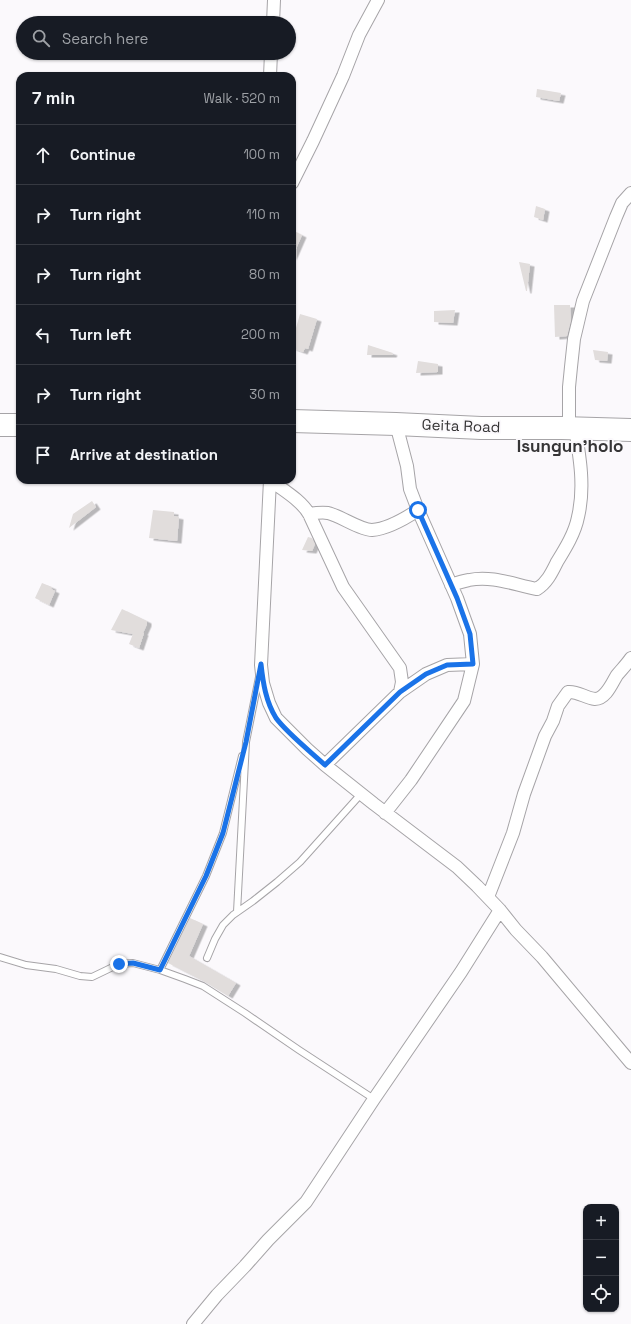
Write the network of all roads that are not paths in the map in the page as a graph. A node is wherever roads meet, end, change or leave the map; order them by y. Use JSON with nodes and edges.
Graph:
{"nodes":[{"id":1,"x":274,"y":0,"type":"edge"},
{"id":2,"x":378,"y":0,"type":"edge"},
{"id":3,"x":273,"y":16,"type":"edge"},
{"id":4,"x":271,"y":60,"type":"edge"},
{"id":5,"x":270,"y":72,"type":"edge"},
{"id":6,"x":296,"y":175,"type":"edge"},
{"id":7,"x":631,"y":193,"type":"edge"},
{"id":8,"x":296,"y":421,"type":"edge"},
{"id":9,"x":396,"y":424,"type":"junction"},
{"id":10,"x":0,"y":425,"type":"edge"},
{"id":11,"x":16,"y":425,"type":"edge"},
{"id":12,"x":568,"y":428,"type":"junction"},
{"id":13,"x":631,"y":430,"type":"edge"},
{"id":14,"x":270,"y":484,"type":"edge"},
{"id":15,"x":275,"y":484,"type":"edge"},
{"id":16,"x":418,"y":510,"type":"junction"},
{"id":17,"x":309,"y":514,"type":"junction"},
{"id":18,"x":451,"y":585,"type":"junction"},
{"id":19,"x":631,"y":658,"type":"edge"},
{"id":20,"x":261,"y":664,"type":"junction"},
{"id":21,"x":473,"y":664,"type":"junction"},
{"id":22,"x":400,"y":692,"type":"junction"},
{"id":23,"x":246,"y":742,"type":"junction"},
{"id":24,"x":325,"y":765,"type":"junction"},
{"id":25,"x":361,"y":794,"type":"junction"},
{"id":26,"x":385,"y":813,"type":"junction"},
{"id":27,"x":488,"y":897,"type":"junction"},
{"id":28,"x":500,"y":910,"type":"junction"},
{"id":29,"x":237,"y":912,"type":"junction"},
{"id":30,"x":0,"y":957,"type":"edge"},
{"id":31,"x":207,"y":958,"type":"dead end"},
{"id":32,"x":160,"y":970,"type":"junction"},
{"id":33,"x":631,"y":1063,"type":"edge"},
{"id":34,"x":374,"y":1099,"type":"junction"},
{"id":35,"x":193,"y":1324,"type":"edge"}],
"edges":[{"from":1,"to":3,"type":"street"},
{"from":2,"to":6,"type":"street"},
{"from":4,"to":5,"type":"street"},
{"from":7,"to":12,"type":"street"},
{"from":8,"to":9,"type":"highway","name":"Geita Road"},
{"from":9,"to":12,"type":"highway","name":"Geita Road"},
{"from":9,"to":16,"type":"street"},
{"from":10,"to":11,"type":"highway"},
{"from":12,"to":13,"type":"highway","name":"Geita Road"},
{"from":12,"to":18,"type":"street"},
{"from":14,"to":20,"type":"street"},
{"from":15,"to":17,"type":"street"},
{"from":16,"to":17,"type":"street"},
{"from":16,"to":18,"type":"street"},
{"from":17,"to":22,"type":"street"},
{"from":18,"to":21,"type":"street"},
{"from":19,"to":27,"type":"street"},
{"from":20,"to":23,"type":"lane"},
{"from":20,"to":24,"type":"street"},
{"from":21,"to":22,"type":"street"},
{"from":21,"to":26,"type":"street"},
{"from":22,"to":24,"type":"street"},
{"from":23,"to":29,"type":"lane"},
{"from":23,"to":32,"type":"lane"},
{"from":24,"to":25,"type":"street"},
{"from":25,"to":26,"type":"street"},
{"from":25,"to":29,"type":"lane"},
{"from":26,"to":27,"type":"street"},
{"from":27,"to":28,"type":"street"},
{"from":28,"to":33,"type":"street"},
{"from":28,"to":34,"type":"street"},
{"from":29,"to":31,"type":"lane"},
{"from":30,"to":32,"type":"lane"},
{"from":32,"to":34,"type":"lane"},
{"from":34,"to":35,"type":"street"}]}
